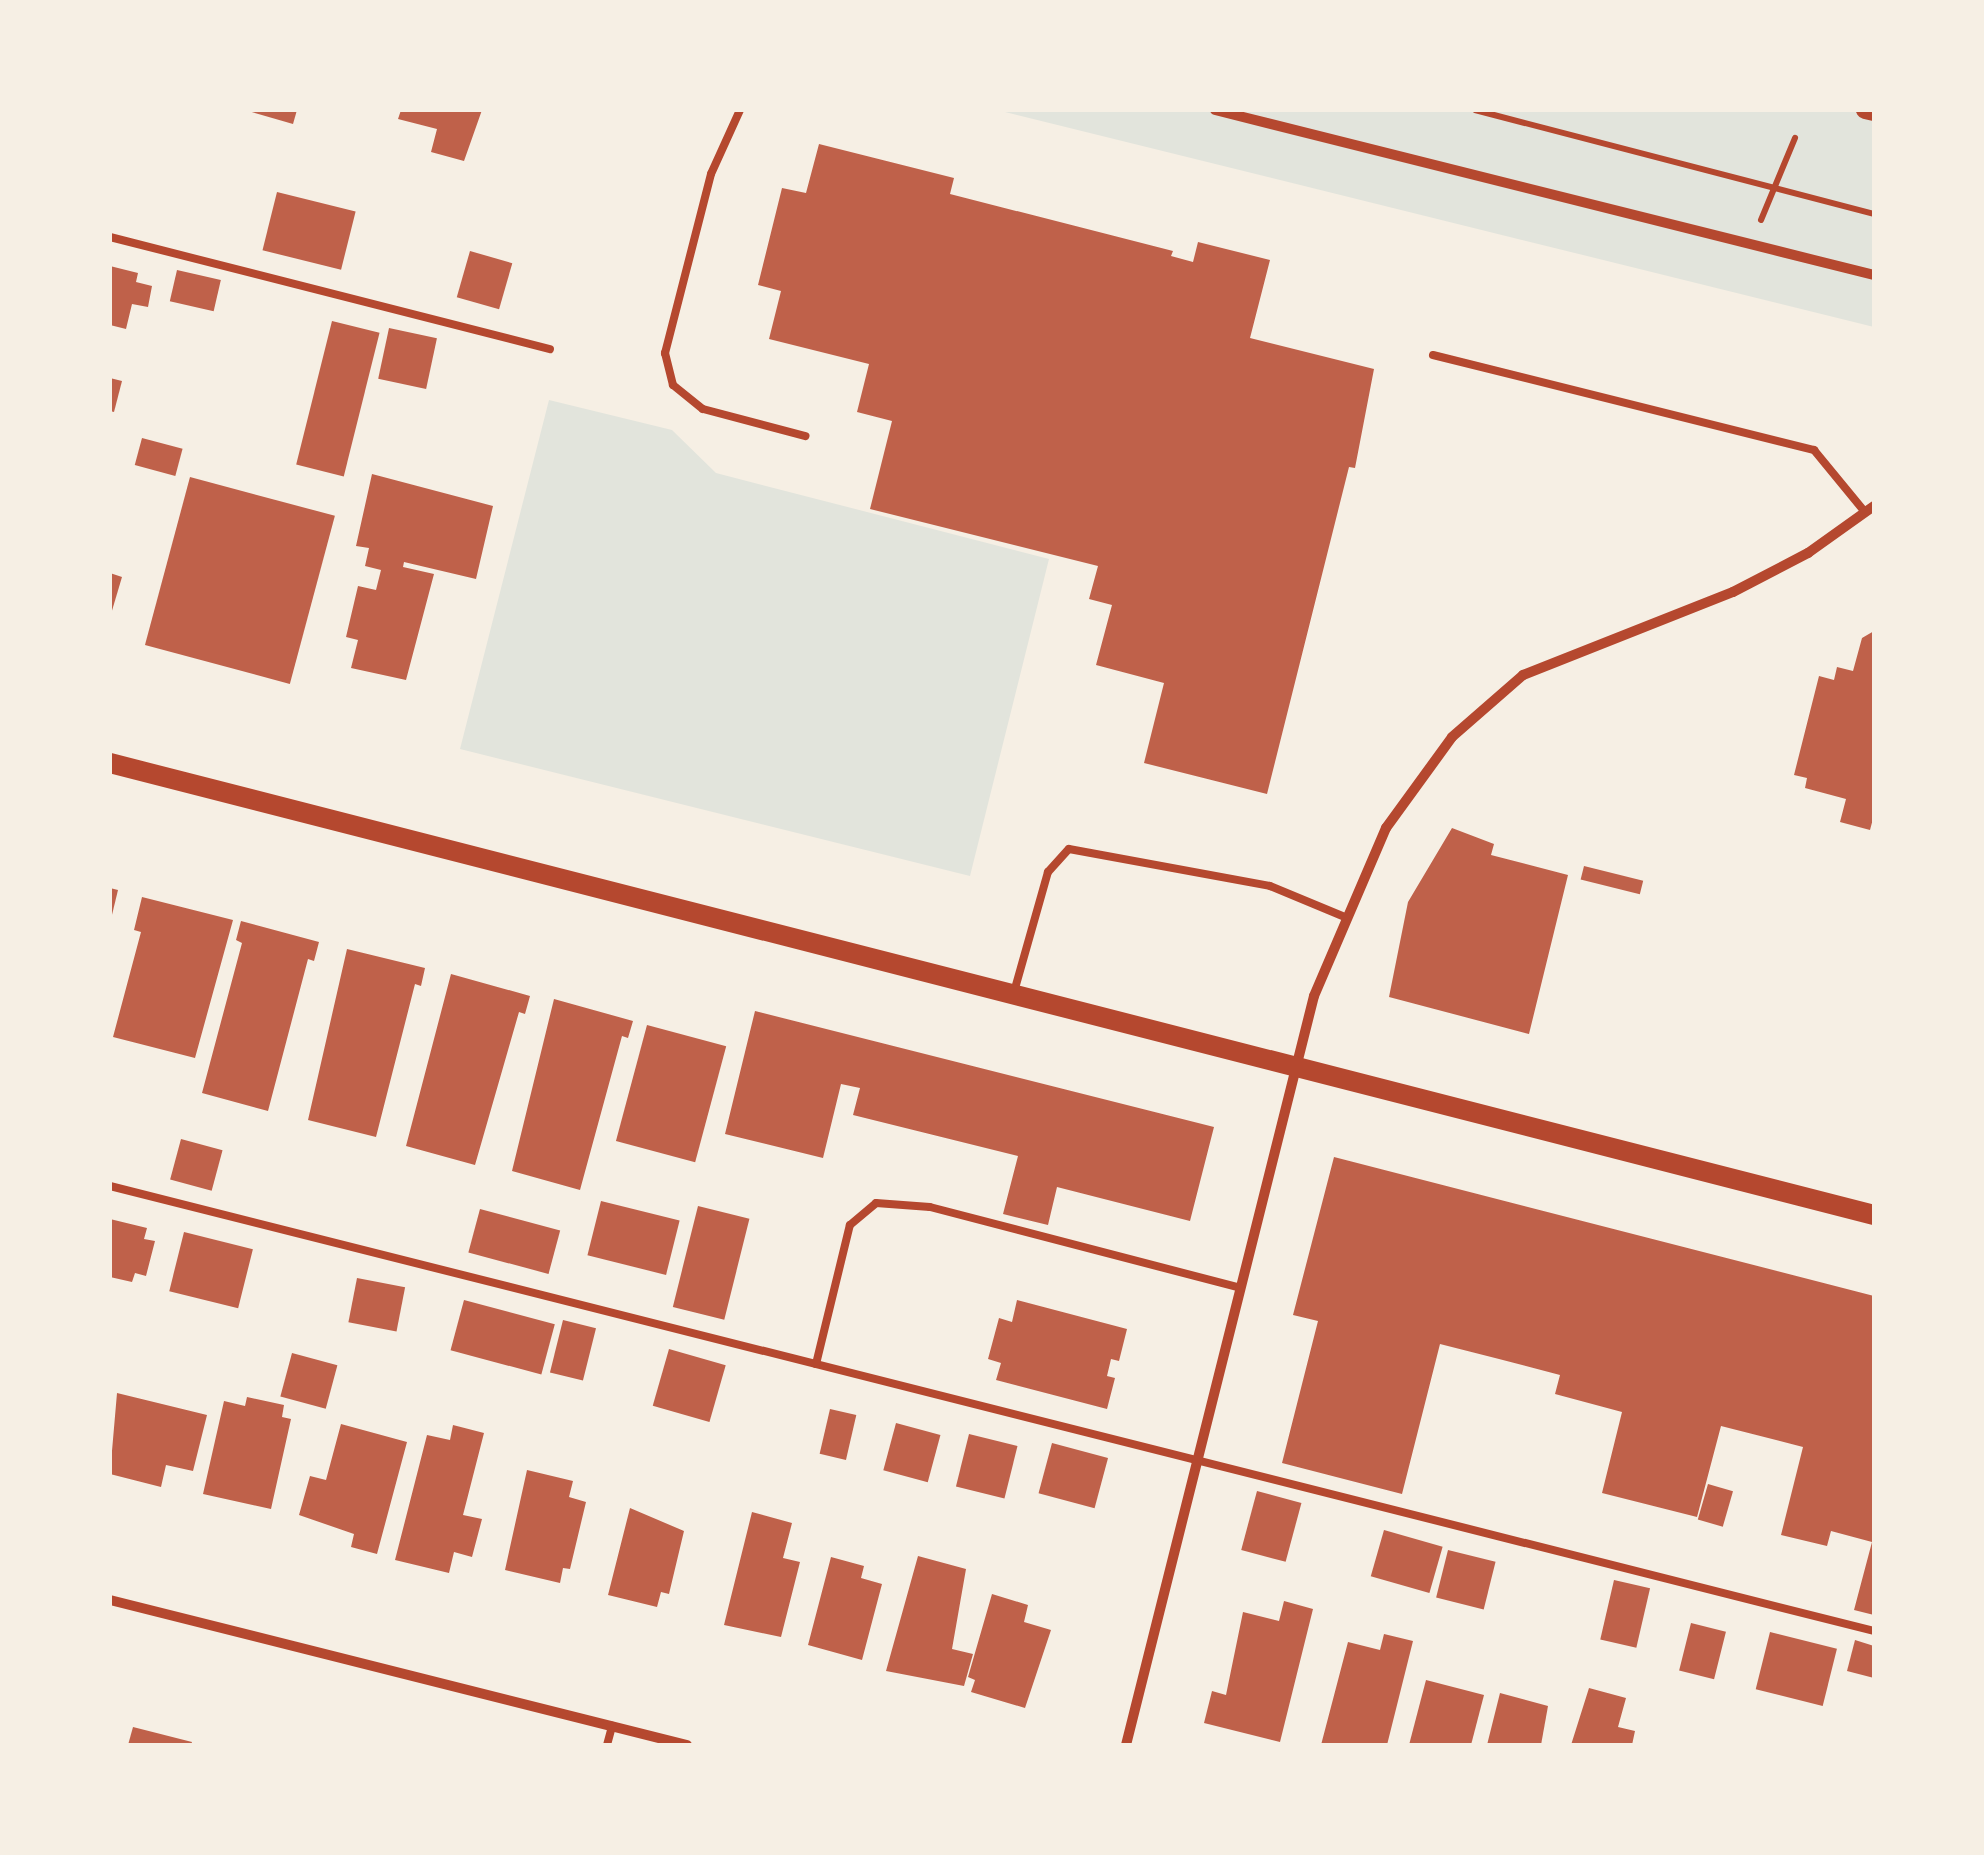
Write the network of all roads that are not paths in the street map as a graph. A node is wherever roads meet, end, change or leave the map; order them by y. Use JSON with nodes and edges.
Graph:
{"nodes":[{"id":1,"x":740,"y":110,"type":"edge"},
{"id":2,"x":1215,"y":110,"type":"edge"},
{"id":3,"x":1865,"y":110,"type":"edge"},
{"id":4,"x":1874,"y":112,"type":"edge"},
{"id":5,"x":110,"y":238,"type":"edge"},
{"id":6,"x":1874,"y":275,"type":"edge"},
{"id":7,"x":550,"y":348,"type":"dead end"},
{"id":8,"x":1433,"y":355,"type":"dead end"},
{"id":9,"x":805,"y":436,"type":"dead end"},
{"id":10,"x":1870,"y":509,"type":"edge"},
{"id":11,"x":110,"y":762,"type":"edge"},
{"id":12,"x":1345,"y":917,"type":"junction"},
{"id":13,"x":1014,"y":992,"type":"junction"},
{"id":14,"x":1298,"y":1064,"type":"junction"},
{"id":15,"x":110,"y":1186,"type":"edge"},
{"id":16,"x":1874,"y":1215,"type":"edge"},
{"id":17,"x":1241,"y":1288,"type":"junction"},
{"id":18,"x":816,"y":1364,"type":"junction"},
{"id":19,"x":1196,"y":1455,"type":"junction"},
{"id":20,"x":110,"y":1600,"type":"edge"},
{"id":21,"x":1874,"y":1631,"type":"edge"},
{"id":22,"x":612,"y":1726,"type":"junction"},
{"id":23,"x":607,"y":1745,"type":"edge"},
{"id":24,"x":687,"y":1745,"type":"edge"},
{"id":25,"x":1126,"y":1745,"type":"edge"}],
"edges":[{"from":1,"to":9,"type":"lane"},
{"from":2,"to":6,"type":"street"},
{"from":3,"to":4,"type":"street"},
{"from":5,"to":7,"type":"lane"},
{"from":8,"to":10,"type":"lane"},
{"from":10,"to":12,"type":"street"},
{"from":11,"to":13,"type":"main road"},
{"from":12,"to":13,"type":"lane"},
{"from":12,"to":14,"type":"street"},
{"from":13,"to":14,"type":"main road"},
{"from":14,"to":16,"type":"main road"},
{"from":14,"to":17,"type":"street"},
{"from":15,"to":18,"type":"lane"},
{"from":17,"to":18,"type":"lane"},
{"from":17,"to":19,"type":"street"},
{"from":18,"to":19,"type":"lane"},
{"from":19,"to":21,"type":"lane"},
{"from":19,"to":25,"type":"street"},
{"from":20,"to":22,"type":"street"},
{"from":22,"to":23,"type":"lane"},
{"from":22,"to":24,"type":"street"}]}
